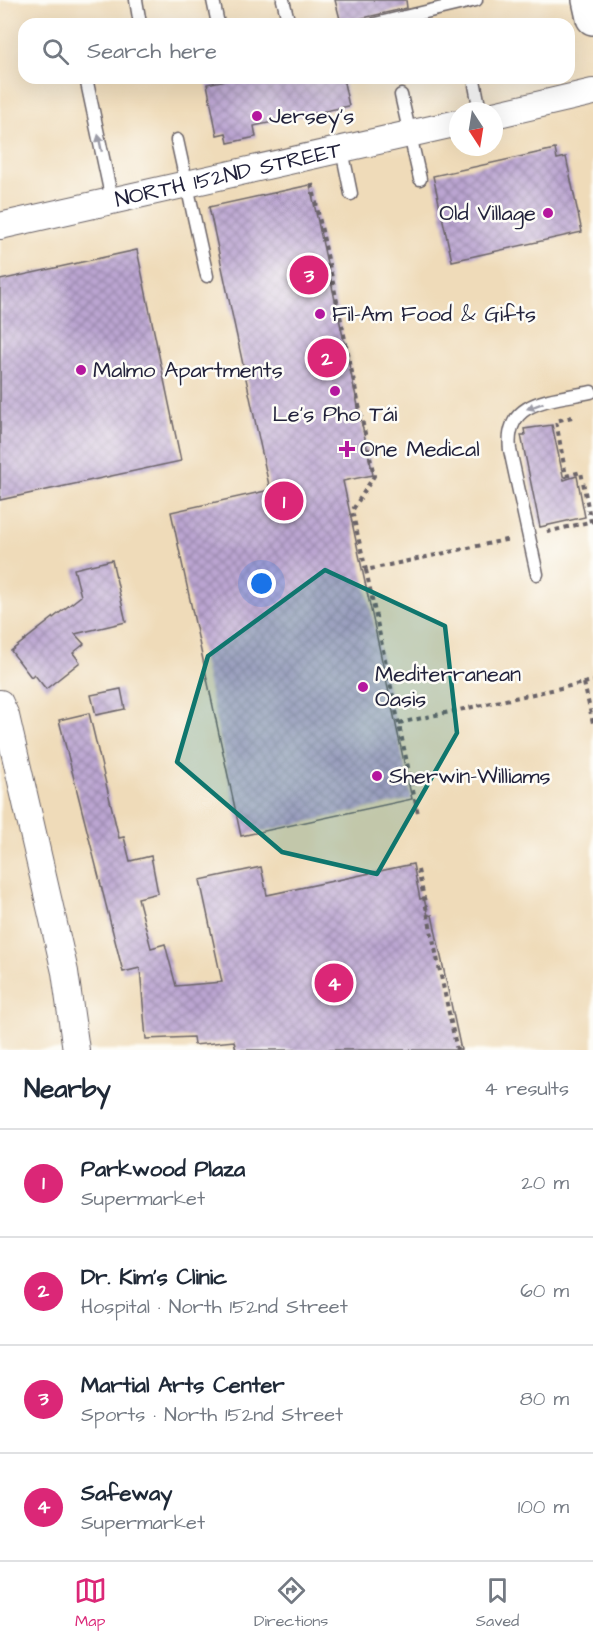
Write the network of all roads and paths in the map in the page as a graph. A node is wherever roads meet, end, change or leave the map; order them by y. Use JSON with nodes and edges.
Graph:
{"nodes":[{"id":1,"x":136,"y":0,"type":"edge"},
{"id":2,"x":213,"y":0,"type":"edge"},
{"id":3,"x":283,"y":0,"type":"edge"},
{"id":4,"x":476,"y":0,"type":"edge"},
{"id":5,"x":589,"y":0,"type":"edge"},
{"id":6,"x":139,"y":18,"type":"edge"},
{"id":7,"x":217,"y":18,"type":"edge"},
{"id":8,"x":288,"y":18,"type":"edge"},
{"id":9,"x":400,"y":18,"type":"edge"},
{"id":10,"x":593,"y":18,"type":"edge"},
{"id":11,"x":87,"y":84,"type":"edge"},
{"id":12,"x":475,"y":85,"type":"dead end"},
{"id":13,"x":593,"y":92,"type":"edge"},
{"id":14,"x":401,"y":95,"type":"dead end"},
{"id":15,"x":478,"y":102,"type":"edge"},
{"id":16,"x":503,"y":113,"type":"edge"},
{"id":17,"x":449,"y":125,"type":"edge"},
{"id":18,"x":410,"y":134,"type":"junction"},
{"id":19,"x":177,"y":140,"type":"dead end"},
{"id":20,"x":342,"y":150,"type":"junction"},
{"id":21,"x":420,"y":179,"type":"dead end"},
{"id":22,"x":187,"y":183,"type":"junction"},
{"id":23,"x":312,"y":184,"type":"dead end"},
{"id":24,"x":351,"y":194,"type":"dead end"},
{"id":25,"x":112,"y":200,"type":"junction"},
{"id":26,"x":0,"y":226,"type":"edge"},
{"id":27,"x":207,"y":276,"type":"dead end"},
{"id":28,"x":591,"y":392,"type":"dead end"},
{"id":29,"x":574,"y":417,"type":"dead end"},
{"id":30,"x":592,"y":522,"type":"edge"},
{"id":31,"x":529,"y":536,"type":"junction"},
{"id":32,"x":366,"y":570,"type":"junction"},
{"id":33,"x":537,"y":574,"type":"dead end"},
{"id":34,"x":593,"y":681,"type":"edge"},
{"id":35,"x":584,"y":683,"type":"junction"},
{"id":36,"x":0,"y":703,"type":"edge"},
{"id":37,"x":399,"y":723,"type":"junction"},
{"id":38,"x":593,"y":723,"type":"edge"},
{"id":39,"x":418,"y":813,"type":"dead end"},
{"id":40,"x":418,"y":870,"type":"dead end"},
{"id":41,"x":76,"y":1050,"type":"edge"},
{"id":42,"x":457,"y":1050,"type":"edge"}],
"edges":[{"from":1,"to":6,"type":"lane"},
{"from":2,"to":7,"type":"lane"},
{"from":3,"to":8,"type":"lane"},
{"from":4,"to":9,"type":"lane"},
{"from":5,"to":10,"type":"highway"},
{"from":25,"to":11,"type":"lane","one_way":true},
{"from":12,"to":15,"type":"lane"},
{"from":13,"to":16,"type":"street"},
{"from":14,"to":18,"type":"lane"},
{"from":17,"to":18,"type":"street","name":"NORTH 152ND STREET"},
{"from":18,"to":20,"type":"street","name":"NORTH 152ND STREET"},
{"from":18,"to":21,"type":"lane"},
{"from":19,"to":22,"type":"lane"},
{"from":20,"to":22,"type":"street","name":"NORTH 152ND STREET"},
{"from":20,"to":24,"type":"lane"},
{"from":22,"to":25,"type":"street","name":"NORTH 152ND STREET"},
{"from":22,"to":27,"type":"lane"},
{"from":23,"to":32,"type":"path"},
{"from":25,"to":26,"type":"street","name":"NORTH 152ND STREET"},
{"from":28,"to":31,"type":"lane","one_way":true},
{"from":29,"to":30,"type":"path"},
{"from":30,"to":31,"type":"path"},
{"from":31,"to":32,"type":"path"},
{"from":31,"to":33,"type":"lane"},
{"from":32,"to":37,"type":"path"},
{"from":34,"to":35,"type":"path"},
{"from":35,"to":37,"type":"path"},
{"from":35,"to":38,"type":"path"},
{"from":36,"to":41,"type":"street"},
{"from":37,"to":39,"type":"path"},
{"from":40,"to":42,"type":"path"}]}
